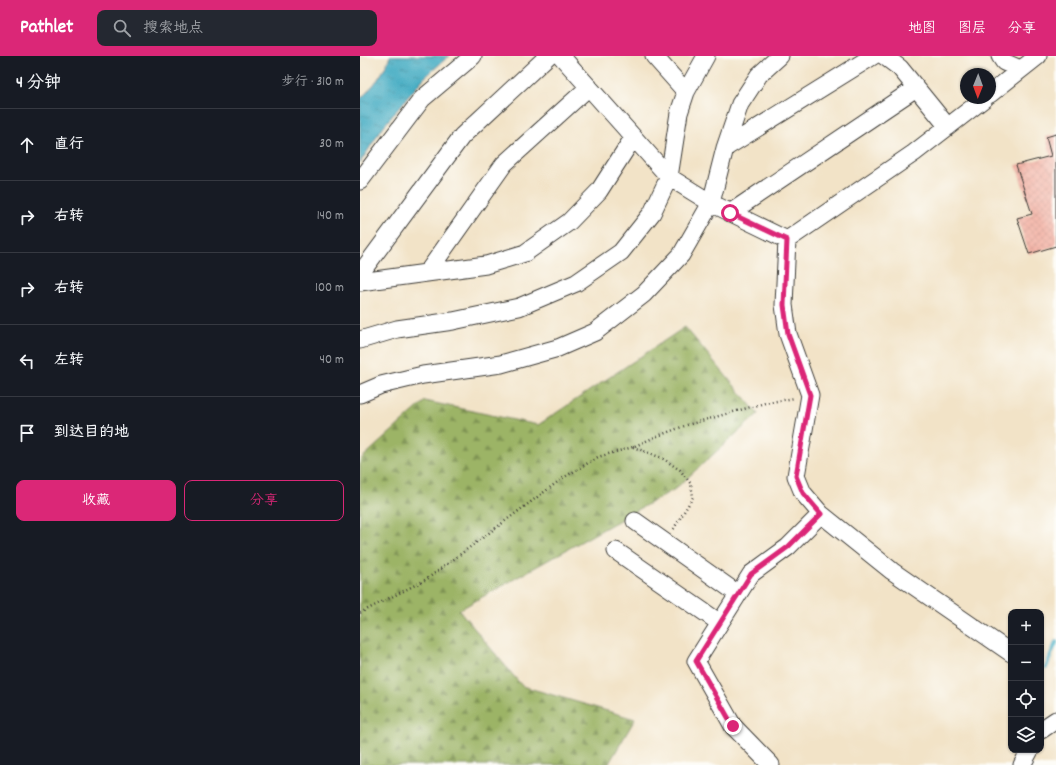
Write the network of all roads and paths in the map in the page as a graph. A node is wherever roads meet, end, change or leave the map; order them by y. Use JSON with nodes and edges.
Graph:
{"nodes":[{"id":1,"x":474,"y":56,"type":"edge"},
{"id":2,"x":548,"y":56,"type":"edge"},
{"id":3,"x":562,"y":56,"type":"edge"},
{"id":4,"x":654,"y":56,"type":"edge"},
{"id":5,"x":706,"y":56,"type":"edge"},
{"id":6,"x":780,"y":56,"type":"edge"},
{"id":7,"x":873,"y":56,"type":"edge"},
{"id":8,"x":884,"y":56,"type":"edge"},
{"id":9,"x":1000,"y":56,"type":"edge"},
{"id":10,"x":1038,"y":56,"type":"edge"},
{"id":11,"x":1020,"y":69,"type":"junction"},
{"id":12,"x":589,"y":87,"type":"junction"},
{"id":13,"x":916,"y":88,"type":"junction"},
{"id":14,"x":996,"y":89,"type":"edge"},
{"id":15,"x":686,"y":92,"type":"junction"},
{"id":16,"x":977,"y":104,"type":"edge"},
{"id":17,"x":948,"y":127,"type":"junction"},
{"id":18,"x":634,"y":138,"type":"junction"},
{"id":19,"x":725,"y":148,"type":"junction"},
{"id":20,"x":669,"y":177,"type":"junction"},
{"id":21,"x":360,"y":181,"type":"edge"},
{"id":22,"x":711,"y":204,"type":"junction"},
{"id":23,"x":730,"y":213,"type":"junction"},
{"id":24,"x":787,"y":240,"type":"junction"},
{"id":25,"x":427,"y":273,"type":"junction"},
{"id":26,"x":360,"y":274,"type":"edge"},
{"id":27,"x":360,"y":282,"type":"edge"},
{"id":28,"x":360,"y":340,"type":"edge"},
{"id":29,"x":360,"y":394,"type":"edge"},
{"id":30,"x":810,"y":395,"type":"junction"},
{"id":31,"x":633,"y":447,"type":"junction"},
{"id":32,"x":821,"y":514,"type":"junction"},
{"id":33,"x":636,"y":521,"type":"dead end"},
{"id":34,"x":665,"y":542,"type":"junction"},
{"id":35,"x":616,"y":551,"type":"dead end"},
{"id":36,"x":738,"y":594,"type":"junction"},
{"id":37,"x":360,"y":613,"type":"edge"},
{"id":38,"x":720,"y":623,"type":"junction"},
{"id":39,"x":1008,"y":651,"type":"edge"},
{"id":40,"x":1028,"y":753,"type":"edge"},
{"id":41,"x":771,"y":765,"type":"edge"},
{"id":42,"x":1022,"y":765,"type":"edge"}],
"edges":[{"from":1,"to":21,"type":"street"},
{"from":2,"to":26,"type":"street"},
{"from":3,"to":12,"type":"street"},
{"from":4,"to":15,"type":"street"},
{"from":5,"to":15,"type":"street"},
{"from":6,"to":19,"type":"street"},
{"from":7,"to":19,"type":"street"},
{"from":8,"to":13,"type":"street"},
{"from":9,"to":11,"type":"street"},
{"from":10,"to":11,"type":"street"},
{"from":11,"to":14,"type":"street"},
{"from":12,"to":18,"type":"street"},
{"from":12,"to":25,"type":"street"},
{"from":13,"to":17,"type":"street"},
{"from":13,"to":23,"type":"street"},
{"from":15,"to":20,"type":"street"},
{"from":16,"to":17,"type":"street"},
{"from":17,"to":24,"type":"street"},
{"from":18,"to":20,"type":"street"},
{"from":18,"to":25,"type":"street"},
{"from":19,"to":22,"type":"street"},
{"from":20,"to":22,"type":"street"},
{"from":20,"to":28,"type":"street"},
{"from":22,"to":23,"type":"street"},
{"from":22,"to":29,"type":"street"},
{"from":23,"to":24,"type":"street"},
{"from":24,"to":30,"type":"street"},
{"from":25,"to":27,"type":"street"},
{"from":30,"to":31,"type":"path"},
{"from":30,"to":32,"type":"street"},
{"from":31,"to":34,"type":"path"},
{"from":31,"to":37,"type":"path"},
{"from":32,"to":36,"type":"street"},
{"from":32,"to":39,"type":"street"},
{"from":33,"to":34,"type":"street"},
{"from":34,"to":36,"type":"street"},
{"from":35,"to":38,"type":"street"},
{"from":36,"to":38,"type":"street"},
{"from":38,"to":41,"type":"street"},
{"from":40,"to":42,"type":"street"}]}
